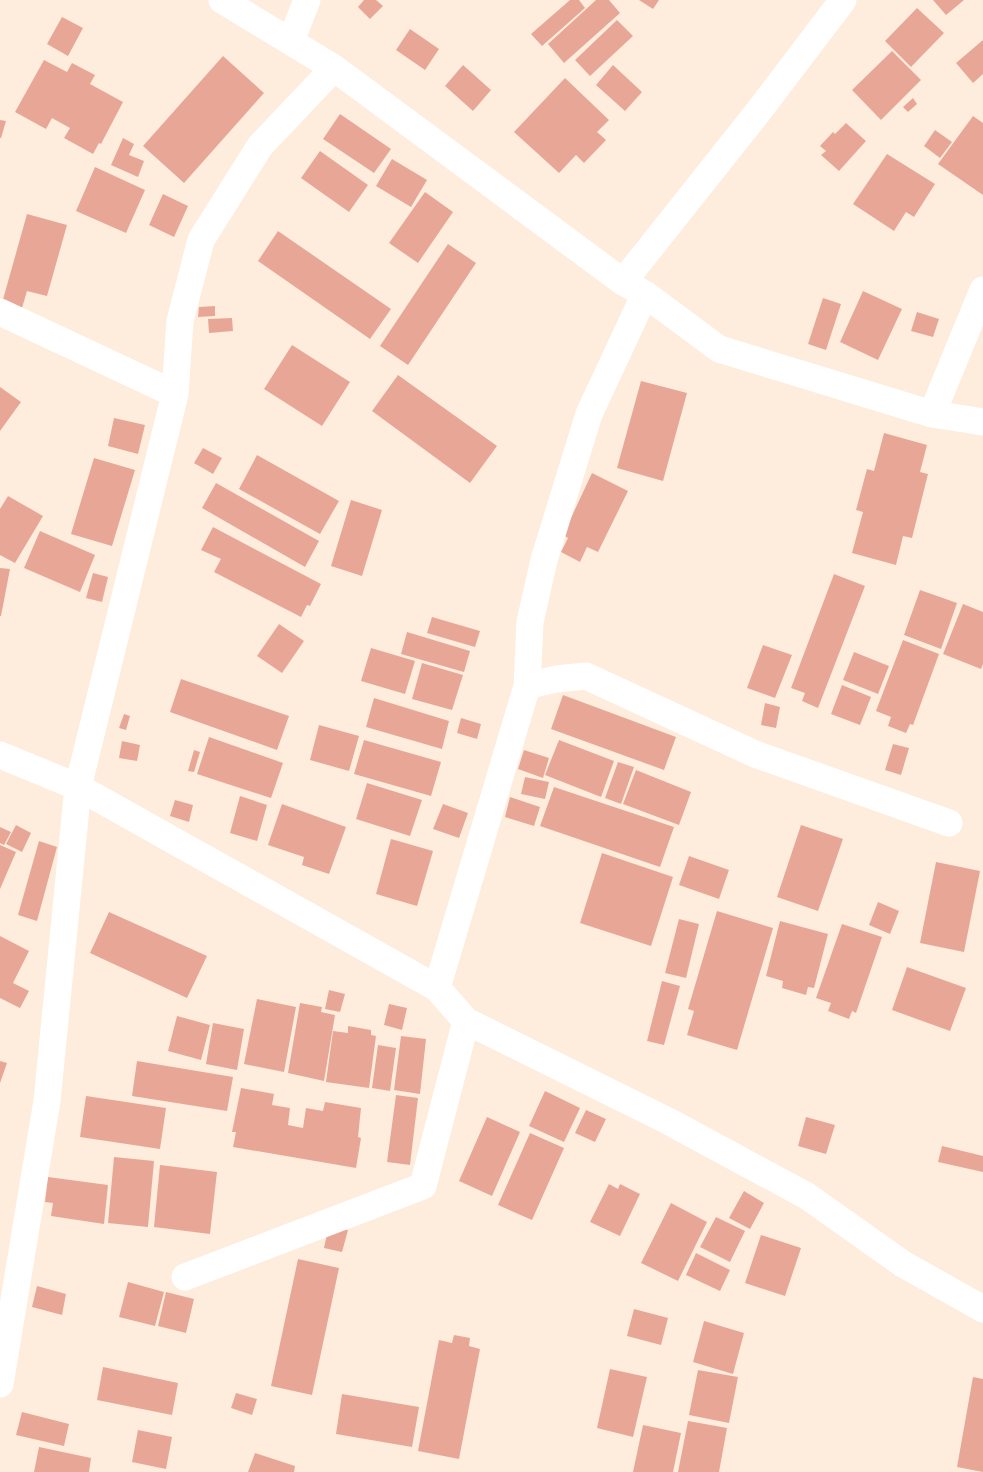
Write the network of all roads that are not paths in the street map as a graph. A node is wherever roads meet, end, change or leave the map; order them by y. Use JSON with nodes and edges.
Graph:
{"nodes":[{"id":1,"x":222,"y":0,"type":"edge"},
{"id":2,"x":308,"y":0,"type":"edge"},
{"id":3,"x":843,"y":0,"type":"edge"},
{"id":4,"x":291,"y":41,"type":"junction"},
{"id":5,"x":334,"y":68,"type":"junction"},
{"id":6,"x":634,"y":288,"type":"junction"},
{"id":7,"x":983,"y":290,"type":"edge"},
{"id":8,"x":0,"y":312,"type":"edge"},
{"id":9,"x":175,"y":394,"type":"junction"},
{"id":10,"x":932,"y":414,"type":"junction"},
{"id":11,"x":983,"y":422,"type":"edge"},
{"id":12,"x":527,"y":686,"type":"junction"},
{"id":13,"x":0,"y":755,"type":"edge"},
{"id":14,"x":78,"y":787,"type":"junction"},
{"id":15,"x":949,"y":823,"type":"dead end"},
{"id":16,"x":437,"y":988,"type":"junction"},
{"id":17,"x":466,"y":1020,"type":"junction"},
{"id":18,"x":185,"y":1277,"type":"dead end"},
{"id":19,"x":983,"y":1309,"type":"edge"},
{"id":20,"x":0,"y":1384,"type":"edge"}],
"edges":[{"from":1,"to":4,"type":"street"},
{"from":2,"to":4,"type":"street"},
{"from":3,"to":6,"type":"street"},
{"from":4,"to":5,"type":"street"},
{"from":5,"to":6,"type":"street"},
{"from":5,"to":9,"type":"street"},
{"from":6,"to":10,"type":"street"},
{"from":6,"to":12,"type":"street"},
{"from":7,"to":10,"type":"street"},
{"from":8,"to":9,"type":"street"},
{"from":9,"to":14,"type":"street"},
{"from":10,"to":11,"type":"street"},
{"from":12,"to":15,"type":"street"},
{"from":12,"to":16,"type":"street"},
{"from":13,"to":14,"type":"street"},
{"from":14,"to":16,"type":"street"},
{"from":14,"to":20,"type":"street"},
{"from":16,"to":17,"type":"street"},
{"from":17,"to":18,"type":"street"},
{"from":17,"to":19,"type":"street"}]}
